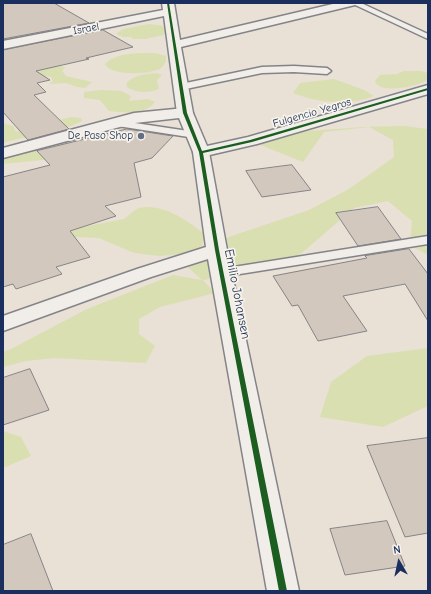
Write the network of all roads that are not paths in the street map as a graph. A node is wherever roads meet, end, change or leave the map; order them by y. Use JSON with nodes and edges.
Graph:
{"nodes":[{"id":1,"x":351,"y":3,"type":"edge"},
{"id":2,"x":355,"y":3,"type":"edge"},
{"id":3,"x":169,"y":8,"type":"edge"},
{"id":4,"x":428,"y":37,"type":"edge"},
{"id":5,"x":3,"y":45,"type":"edge"},
{"id":6,"x":175,"y":45,"type":"junction"},
{"id":7,"x":327,"y":71,"type":"dead end"},
{"id":8,"x":181,"y":88,"type":"junction"},
{"id":9,"x":428,"y":89,"type":"edge"},
{"id":10,"x":186,"y":113,"type":"junction"},
{"id":11,"x":115,"y":124,"type":"junction"},
{"id":12,"x":198,"y":144,"type":"junction"},
{"id":13,"x":3,"y":153,"type":"edge"},
{"id":14,"x":428,"y":240,"type":"edge"},
{"id":15,"x":217,"y":250,"type":"junction"},
{"id":16,"x":221,"y":273,"type":"junction"},
{"id":17,"x":3,"y":324,"type":"edge"},
{"id":18,"x":283,"y":591,"type":"edge"}],
"edges":[{"from":1,"to":6,"type":"street"},
{"from":2,"to":4,"type":"lane"},
{"from":3,"to":5,"type":"street","name":"Israel"},
{"from":3,"to":6,"type":"street","name":"Emilio Johansen"},
{"from":6,"to":8,"type":"street","name":"Emilio Johansen"},
{"from":7,"to":8,"type":"lane"},
{"from":8,"to":10,"type":"street","name":"Emilio Johansen"},
{"from":9,"to":12,"type":"street","name":"Fulgencio Yegros"},
{"from":10,"to":11,"type":"street"},
{"from":10,"to":12,"type":"street","name":"Emilio Johansen"},
{"from":11,"to":12,"type":"lane"},
{"from":11,"to":13,"type":"street"},
{"from":12,"to":15,"type":"street","name":"Emilio Johansen"},
{"from":14,"to":16,"type":"lane"},
{"from":15,"to":16,"type":"street","name":"Emilio Johansen"},
{"from":15,"to":17,"type":"street"},
{"from":16,"to":18,"type":"street","name":"Emilio Johansen"}]}
